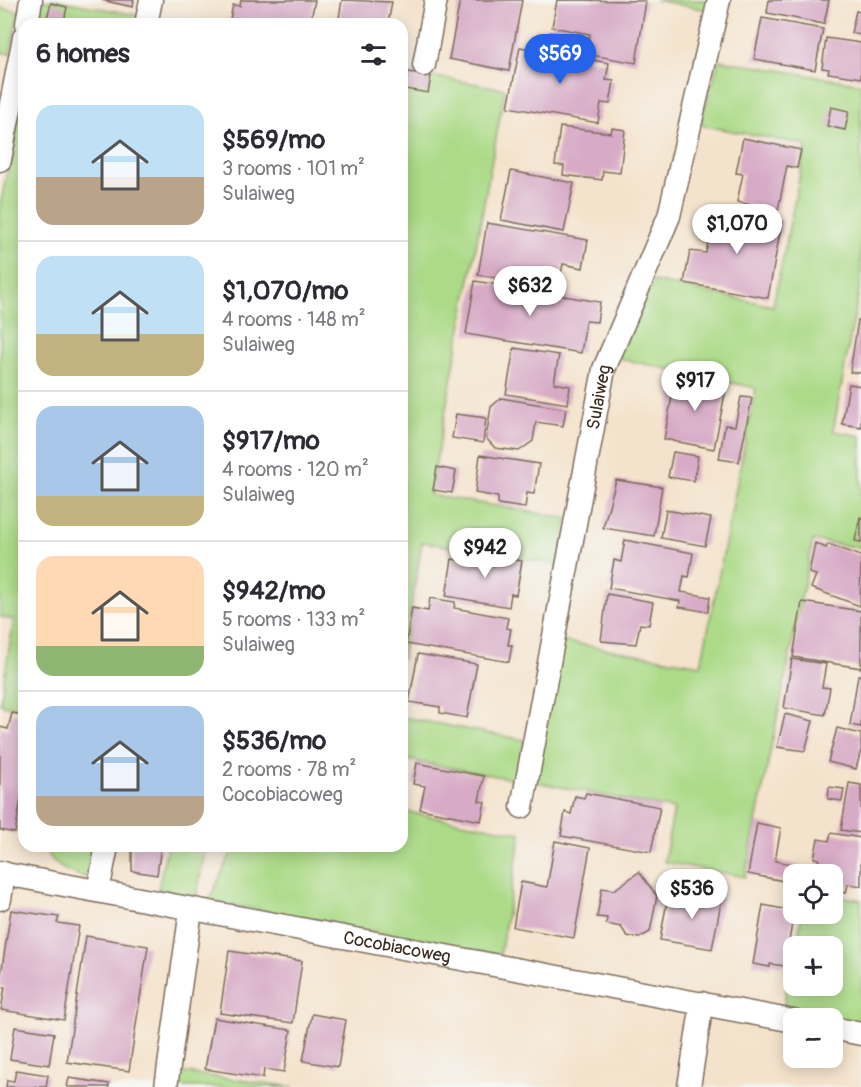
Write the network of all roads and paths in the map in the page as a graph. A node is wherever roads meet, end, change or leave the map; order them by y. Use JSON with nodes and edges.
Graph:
{"nodes":[{"id":1,"x":31,"y":0,"type":"edge"},
{"id":2,"x":151,"y":0,"type":"edge"},
{"id":3,"x":436,"y":0,"type":"edge"},
{"id":4,"x":719,"y":0,"type":"edge"},
{"id":5,"x":28,"y":18,"type":"edge"},
{"id":6,"x":148,"y":18,"type":"edge"},
{"id":7,"x":424,"y":65,"type":"dead end"},
{"id":8,"x":18,"y":68,"type":"edge"},
{"id":9,"x":0,"y":160,"type":"edge"},
{"id":10,"x":522,"y":807,"type":"dead end"},
{"id":11,"x":106,"y":852,"type":"edge"},
{"id":12,"x":2,"y":873,"type":"edge"},
{"id":13,"x":98,"y":891,"type":"junction"},
{"id":14,"x":0,"y":899,"type":"edge"},
{"id":15,"x":191,"y":910,"type":"junction"},
{"id":16,"x":702,"y":1003,"type":"junction"},
{"id":17,"x":783,"y":1019,"type":"edge"},
{"id":18,"x":843,"y":1030,"type":"edge"},
{"id":19,"x":861,"y":1034,"type":"edge"},
{"id":20,"x":166,"y":1087,"type":"edge"},
{"id":21,"x":689,"y":1087,"type":"edge"}],
"edges":[{"from":1,"to":5,"type":"street"},
{"from":2,"to":6,"type":"street"},
{"from":3,"to":7,"type":"street"},
{"from":4,"to":10,"type":"street","name":"Sulaiweg"},
{"from":8,"to":9,"type":"street"},
{"from":11,"to":13,"type":"street"},
{"from":12,"to":13,"type":"street","name":"Cocobiacoweg"},
{"from":12,"to":14,"type":"street"},
{"from":13,"to":15,"type":"street","name":"Cocobiacoweg"},
{"from":15,"to":16,"type":"street","name":"Cocobiacoweg"},
{"from":15,"to":20,"type":"street"},
{"from":16,"to":17,"type":"street","name":"Cocobiacoweg"},
{"from":16,"to":21,"type":"street"},
{"from":18,"to":19,"type":"street"}]}
